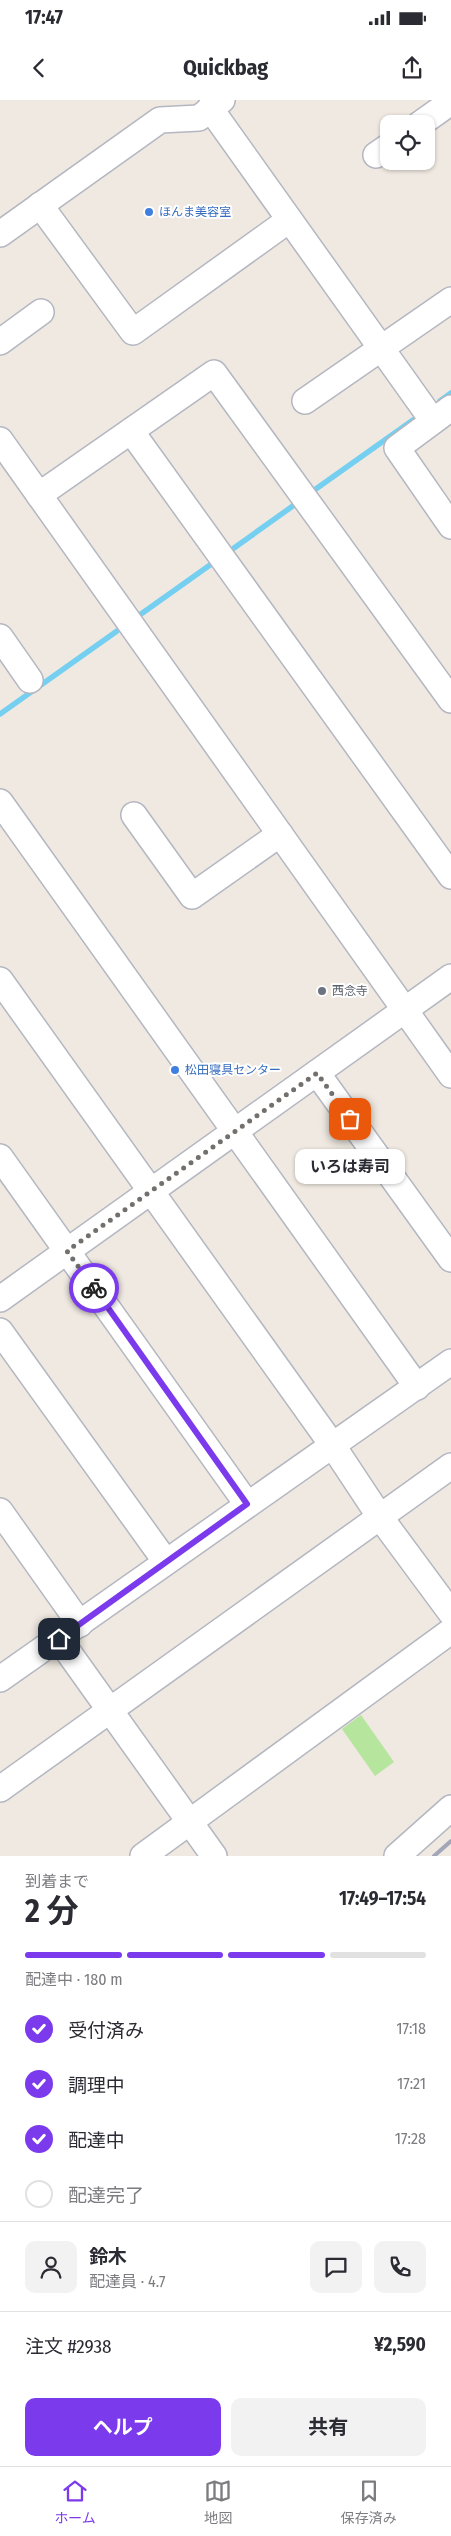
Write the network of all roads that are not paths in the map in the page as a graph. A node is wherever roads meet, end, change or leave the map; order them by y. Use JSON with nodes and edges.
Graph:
{"nodes":[{"id":1,"x":451,"y":102,"type":"edge"},
{"id":2,"x":216,"y":104,"type":"edge"},
{"id":3,"x":433,"y":115,"type":"edge"},
{"id":4,"x":40,"y":205,"type":"junction"},
{"id":5,"x":290,"y":220,"type":"junction"},
{"id":6,"x":0,"y":234,"type":"edge"},
{"id":7,"x":451,"y":300,"type":"edge"},
{"id":8,"x":42,"y":312,"type":"dead end"},
{"id":9,"x":0,"y":342,"type":"edge"},
{"id":10,"x":382,"y":350,"type":"junction"},
{"id":11,"x":305,"y":402,"type":"dead end"},
{"id":12,"x":442,"y":415,"type":"edge"},
{"id":13,"x":131,"y":431,"type":"junction"},
{"id":14,"x":0,"y":440,"type":"edge"},
{"id":15,"x":39,"y":495,"type":"junction"},
{"id":16,"x":451,"y":526,"type":"edge"},
{"id":17,"x":0,"y":637,"type":"edge"},
{"id":18,"x":30,"y":680,"type":"dead end"},
{"id":19,"x":451,"y":700,"type":"edge"},
{"id":20,"x":0,"y":802,"type":"edge"},
{"id":21,"x":134,"y":815,"type":"dead end"},
{"id":22,"x":280,"y":834,"type":"junction"},
{"id":23,"x":451,"y":876,"type":"edge"},
{"id":24,"x":451,"y":977,"type":"edge"},
{"id":25,"x":0,"y":980,"type":"edge"},
{"id":26,"x":406,"y":1009,"type":"junction"},
{"id":27,"x":317,"y":1073,"type":"junction"},
{"id":28,"x":451,"y":1075,"type":"edge"},
{"id":29,"x":235,"y":1131,"type":"junction"},
{"id":30,"x":0,"y":1157,"type":"edge"},
{"id":31,"x":150,"y":1191,"type":"junction"},
{"id":32,"x":67,"y":1251,"type":"junction"},
{"id":33,"x":451,"y":1259,"type":"edge"},
{"id":34,"x":0,"y":1299,"type":"edge"},
{"id":35,"x":0,"y":1331,"type":"edge"},
{"id":36,"x":451,"y":1362,"type":"edge"},
{"id":37,"x":417,"y":1387,"type":"junction"},
{"id":38,"x":333,"y":1446,"type":"junction"},
{"id":39,"x":451,"y":1466,"type":"edge"},
{"id":40,"x":247,"y":1504,"type":"junction"},
{"id":41,"x":0,"y":1511,"type":"edge"},
{"id":42,"x":380,"y":1517,"type":"junction"},
{"id":43,"x":166,"y":1562,"type":"junction"},
{"id":44,"x":451,"y":1613,"type":"edge"},
{"id":45,"x":80,"y":1624,"type":"junction"},
{"id":46,"x":451,"y":1631,"type":"edge"},
{"id":47,"x":59,"y":1639,"type":"junction"},
{"id":48,"x":0,"y":1679,"type":"edge"},
{"id":49,"x":110,"y":1710,"type":"junction"},
{"id":50,"x":0,"y":1789,"type":"edge"},
{"id":51,"x":451,"y":1808,"type":"edge"},
{"id":52,"x":189,"y":1822,"type":"junction"},
{"id":53,"x":143,"y":1856,"type":"edge"},
{"id":54,"x":214,"y":1856,"type":"edge"},
{"id":55,"x":397,"y":1856,"type":"edge"}],
"edges":[{"from":1,"to":3,"type":"street"},
{"from":2,"to":4,"type":"street"},
{"from":2,"to":5,"type":"street"},
{"from":4,"to":5,"type":"street"},
{"from":4,"to":6,"type":"street"},
{"from":5,"to":10,"type":"street"},
{"from":7,"to":10,"type":"street"},
{"from":8,"to":9,"type":"street"},
{"from":10,"to":11,"type":"street"},
{"from":10,"to":12,"type":"street"},
{"from":12,"to":16,"type":"street"},
{"from":13,"to":15,"type":"street"},
{"from":13,"to":19,"type":"street"},
{"from":13,"to":23,"type":"street"},
{"from":14,"to":15,"type":"street"},
{"from":15,"to":22,"type":"street"},
{"from":17,"to":18,"type":"street"},
{"from":20,"to":29,"type":"street"},
{"from":21,"to":22,"type":"street"},
{"from":22,"to":26,"type":"street"},
{"from":24,"to":26,"type":"street"},
{"from":25,"to":31,"type":"street"},
{"from":26,"to":27,"type":"street"},
{"from":26,"to":28,"type":"street"},
{"from":27,"to":29,"type":"street"},
{"from":27,"to":33,"type":"street"},
{"from":29,"to":31,"type":"street"},
{"from":29,"to":37,"type":"street"},
{"from":30,"to":32,"type":"street"},
{"from":31,"to":32,"type":"street"},
{"from":31,"to":38,"type":"street"},
{"from":32,"to":34,"type":"street"},
{"from":32,"to":40,"type":"street"},
{"from":35,"to":43,"type":"street"},
{"from":36,"to":37,"type":"street"},
{"from":37,"to":38,"type":"street"},
{"from":38,"to":40,"type":"street"},
{"from":38,"to":42,"type":"street"},
{"from":39,"to":42,"type":"street"},
{"from":40,"to":43,"type":"street"},
{"from":41,"to":45,"type":"street"},
{"from":42,"to":44,"type":"street"},
{"from":42,"to":49,"type":"street"},
{"from":43,"to":45,"type":"street"},
{"from":45,"to":47,"type":"street"},
{"from":46,"to":52,"type":"street"},
{"from":47,"to":48,"type":"street"},
{"from":47,"to":49,"type":"street"},
{"from":49,"to":50,"type":"street"},
{"from":49,"to":52,"type":"street"},
{"from":51,"to":55,"type":"street"},
{"from":52,"to":53,"type":"street"},
{"from":52,"to":54,"type":"street"}]}
